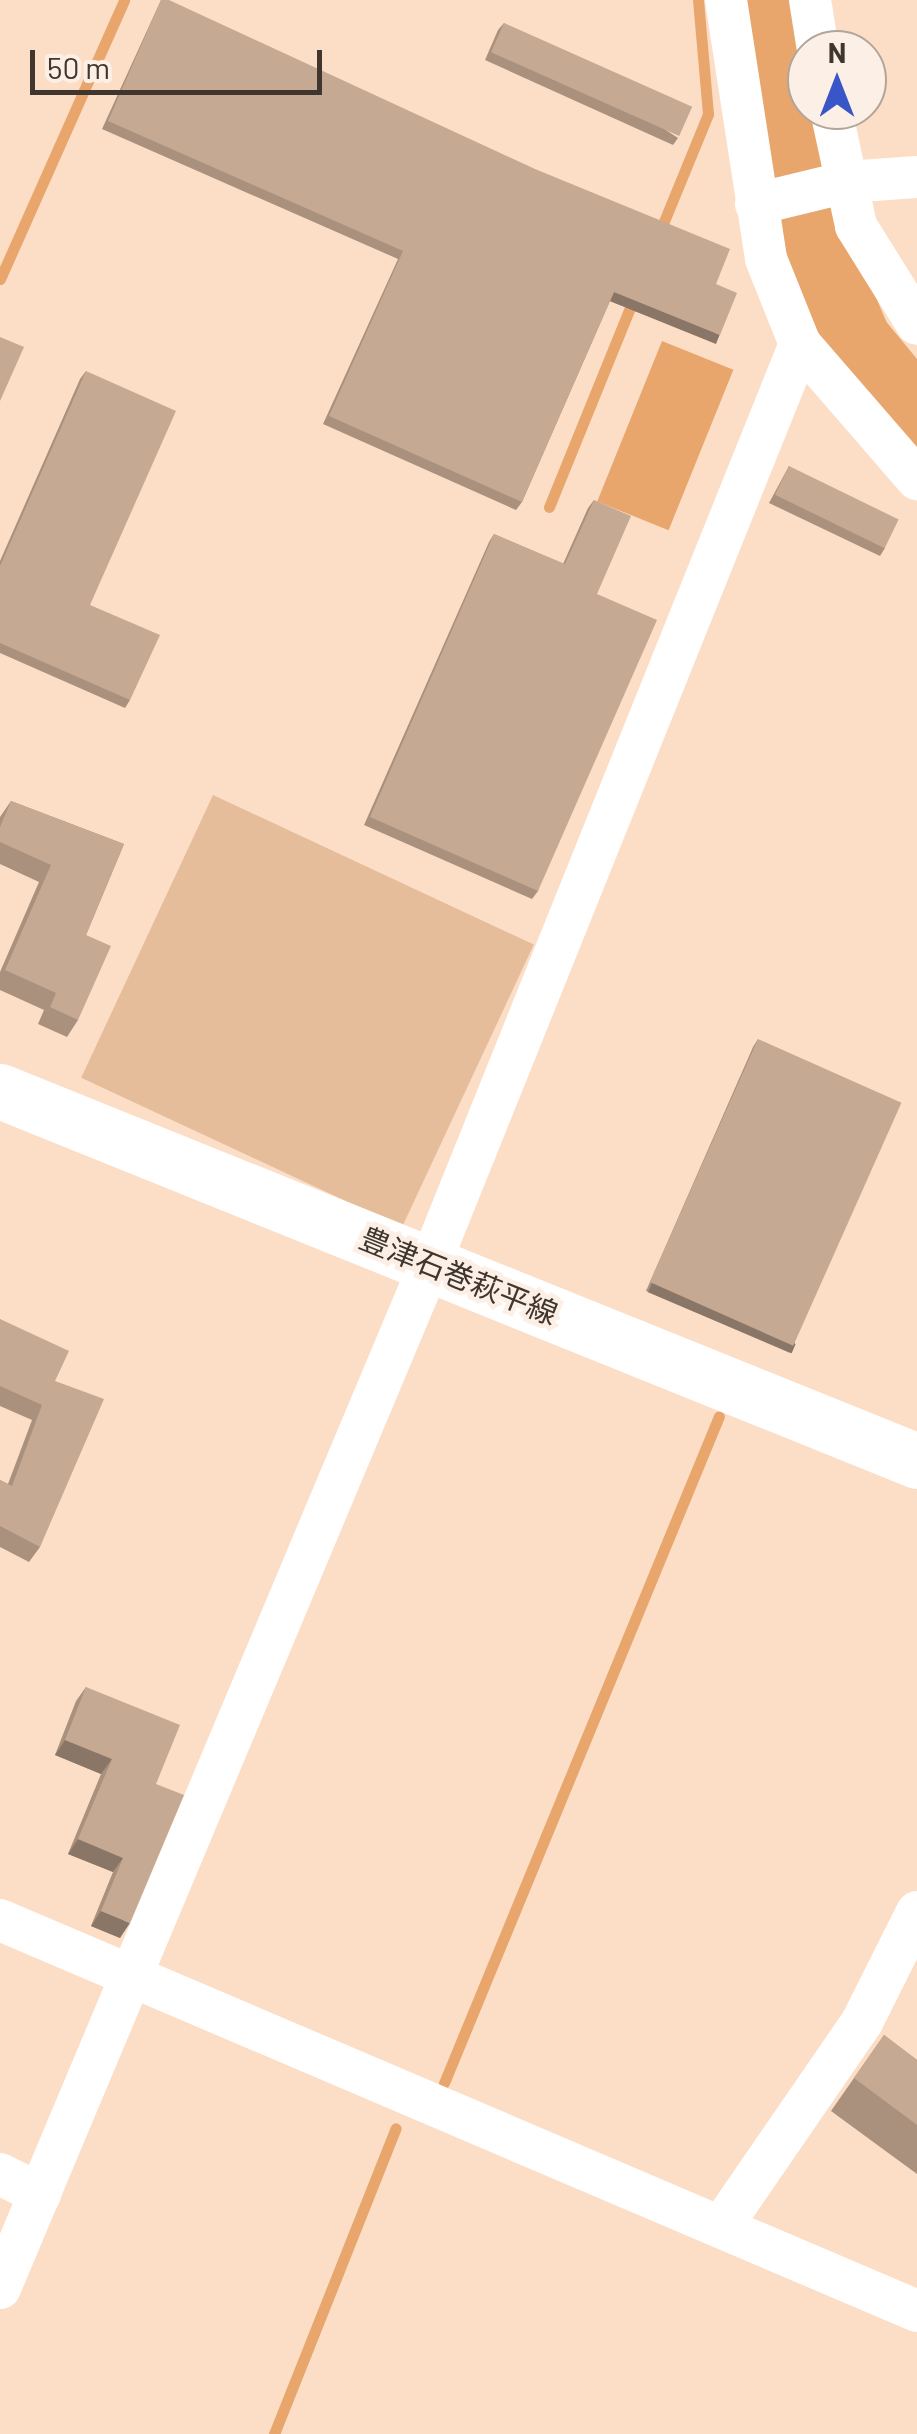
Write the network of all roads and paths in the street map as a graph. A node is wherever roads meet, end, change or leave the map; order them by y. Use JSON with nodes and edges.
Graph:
{"nodes":[{"id":1,"x":726,"y":0,"type":"edge"},
{"id":2,"x":810,"y":0,"type":"edge"},
{"id":3,"x":815,"y":30,"type":"edge"},
{"id":4,"x":832,"y":130,"type":"edge"},
{"id":5,"x":917,"y":178,"type":"edge"},
{"id":6,"x":838,"y":184,"type":"junction"},
{"id":7,"x":770,"y":201,"type":"junction"},
{"id":8,"x":917,"y":324,"type":"edge"},
{"id":9,"x":800,"y":344,"type":"junction"},
{"id":10,"x":917,"y":478,"type":"edge"},
{"id":11,"x":0,"y":1091,"type":"edge"},
{"id":12,"x":430,"y":1264,"type":"junction"},
{"id":13,"x":917,"y":1461,"type":"edge"},
{"id":14,"x":917,"y":1912,"type":"edge"},
{"id":15,"x":0,"y":1920,"type":"edge"},
{"id":16,"x":131,"y":1977,"type":"junction"},
{"id":17,"x":0,"y":2174,"type":"edge"},
{"id":18,"x":40,"y":2194,"type":"junction"},
{"id":19,"x":720,"y":2227,"type":"junction"},
{"id":20,"x":0,"y":2288,"type":"edge"},
{"id":21,"x":917,"y":2311,"type":"edge"}],
"edges":[{"from":1,"to":7,"type":"street"},
{"from":2,"to":3,"type":"street"},
{"from":4,"to":6,"type":"street"},
{"from":5,"to":6,"type":"street"},
{"from":6,"to":7,"type":"street"},
{"from":6,"to":8,"type":"street"},
{"from":7,"to":9,"type":"street"},
{"from":9,"to":10,"type":"street"},
{"from":9,"to":12,"type":"street"},
{"from":11,"to":12,"type":"main road","name":"豊津石巻萩平線"},
{"from":12,"to":13,"type":"main road","name":"豊津石巻萩平線"},
{"from":12,"to":16,"type":"street"},
{"from":14,"to":19,"type":"street"},
{"from":15,"to":16,"type":"street"},
{"from":16,"to":18,"type":"street"},
{"from":16,"to":19,"type":"street"},
{"from":17,"to":18,"type":"street"},
{"from":18,"to":20,"type":"street"},
{"from":19,"to":21,"type":"street"}]}
